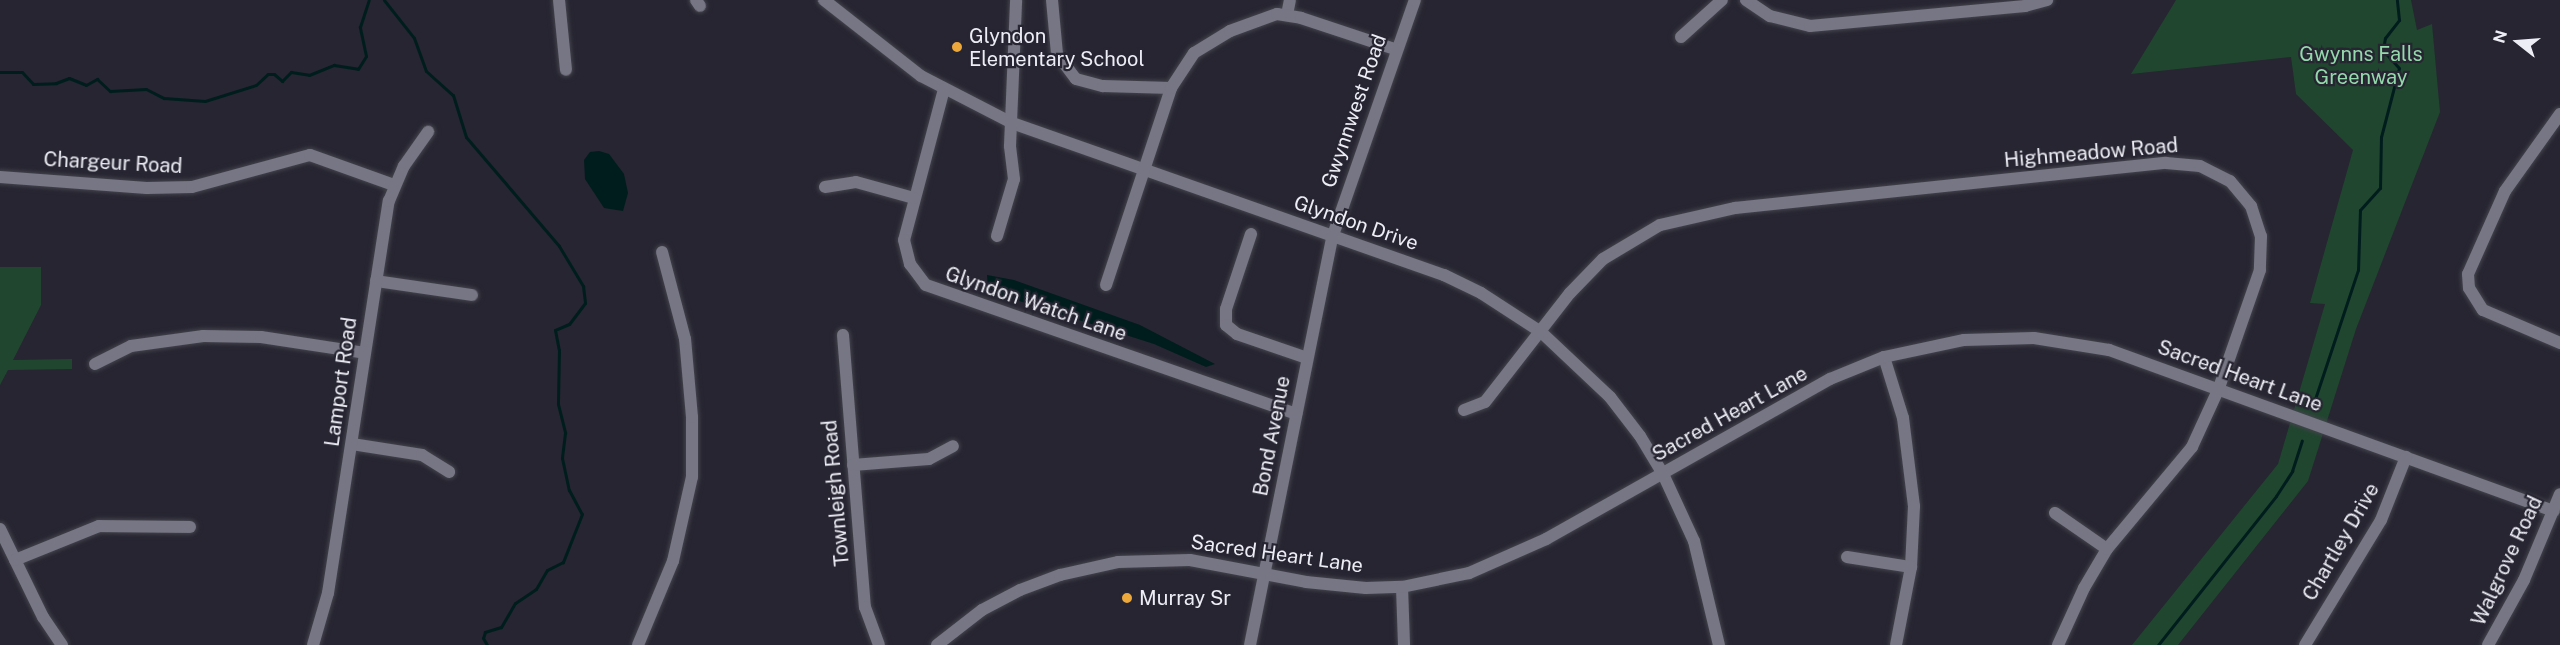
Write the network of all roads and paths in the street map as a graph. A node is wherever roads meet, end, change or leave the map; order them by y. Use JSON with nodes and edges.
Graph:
{"nodes":[{"id":1,"x":559,"y":0,"type":"edge"},
{"id":2,"x":824,"y":0,"type":"edge"},
{"id":3,"x":1016,"y":0,"type":"edge"},
{"id":4,"x":1052,"y":0,"type":"edge"},
{"id":5,"x":1290,"y":0,"type":"edge"},
{"id":6,"x":1415,"y":0,"type":"edge"},
{"id":7,"x":1722,"y":0,"type":"edge"},
{"id":8,"x":1746,"y":0,"type":"edge"},
{"id":9,"x":2046,"y":0,"type":"edge"},
{"id":10,"x":1287,"y":15,"type":"junction"},
{"id":11,"x":1681,"y":37,"type":"dead end"},
{"id":12,"x":1395,"y":49,"type":"junction"},
{"id":13,"x":566,"y":70,"type":"dead end"},
{"id":14,"x":1171,"y":88,"type":"junction"},
{"id":15,"x":944,"y":89,"type":"junction"},
{"id":16,"x":2560,"y":114,"type":"edge"},
{"id":17,"x":1012,"y":123,"type":"junction"},
{"id":18,"x":428,"y":132,"type":"dead end"},
{"id":19,"x":1144,"y":170,"type":"junction"},
{"id":20,"x":0,"y":177,"type":"edge"},
{"id":21,"x":394,"y":185,"type":"junction"},
{"id":22,"x":825,"y":187,"type":"dead end"},
{"id":23,"x":914,"y":198,"type":"junction"},
{"id":24,"x":1251,"y":234,"type":"dead end"},
{"id":25,"x":1333,"y":235,"type":"junction"},
{"id":26,"x":996,"y":236,"type":"dead end"},
{"id":27,"x":662,"y":252,"type":"dead end"},
{"id":28,"x":376,"y":281,"type":"junction"},
{"id":29,"x":1106,"y":285,"type":"dead end"},
{"id":30,"x":472,"y":295,"type":"dead end"},
{"id":31,"x":1541,"y":332,"type":"junction"},
{"id":32,"x":843,"y":334,"type":"dead end"},
{"id":33,"x":2560,"y":343,"type":"edge"},
{"id":34,"x":365,"y":353,"type":"junction"},
{"id":35,"x":1884,"y":357,"type":"junction"},
{"id":36,"x":1307,"y":358,"type":"junction"},
{"id":37,"x":96,"y":363,"type":"dead end"},
{"id":38,"x":2219,"y":388,"type":"junction"},
{"id":39,"x":1464,"y":410,"type":"dead end"},
{"id":40,"x":1296,"y":414,"type":"junction"},
{"id":41,"x":352,"y":444,"type":"junction"},
{"id":42,"x":954,"y":446,"type":"dead end"},
{"id":43,"x":2406,"y":457,"type":"junction"},
{"id":44,"x":853,"y":465,"type":"junction"},
{"id":45,"x":449,"y":472,"type":"dead end"},
{"id":46,"x":1663,"y":474,"type":"junction"},
{"id":47,"x":2560,"y":494,"type":"edge"},
{"id":48,"x":2554,"y":511,"type":"junction"},
{"id":49,"x":2055,"y":513,"type":"dead end"},
{"id":50,"x":190,"y":527,"type":"dead end"},
{"id":51,"x":0,"y":529,"type":"edge"},
{"id":52,"x":2107,"y":549,"type":"junction"},
{"id":53,"x":1847,"y":557,"type":"dead end"},
{"id":54,"x":15,"y":560,"type":"junction"},
{"id":55,"x":1911,"y":567,"type":"junction"},
{"id":56,"x":1265,"y":574,"type":"junction"},
{"id":57,"x":1402,"y":587,"type":"junction"},
{"id":58,"x":62,"y":645,"type":"edge"},
{"id":59,"x":313,"y":645,"type":"edge"},
{"id":60,"x":638,"y":645,"type":"edge"},
{"id":61,"x":879,"y":645,"type":"edge"},
{"id":62,"x":937,"y":645,"type":"edge"},
{"id":63,"x":1250,"y":645,"type":"edge"},
{"id":64,"x":1404,"y":645,"type":"edge"},
{"id":65,"x":1719,"y":645,"type":"edge"},
{"id":66,"x":1896,"y":645,"type":"edge"},
{"id":67,"x":2058,"y":645,"type":"edge"},
{"id":68,"x":2305,"y":645,"type":"edge"},
{"id":69,"x":2488,"y":645,"type":"edge"}],
"edges":[{"from":1,"to":13,"type":"street"},
{"from":2,"to":15,"type":"street","name":"Glyndon Drive"},
{"from":3,"to":17,"type":"street"},
{"from":4,"to":14,"type":"street"},
{"from":5,"to":10,"type":"street"},
{"from":6,"to":12,"type":"street","name":"Gwynnwest Road"},
{"from":7,"to":11,"type":"street"},
{"from":8,"to":9,"type":"street"},
{"from":10,"to":12,"type":"street"},
{"from":10,"to":14,"type":"street"},
{"from":12,"to":25,"type":"street","name":"Gwynnwest Road"},
{"from":14,"to":19,"type":"street"},
{"from":15,"to":17,"type":"street","name":"Glyndon Drive"},
{"from":15,"to":23,"type":"street","name":"Glyndon Watch Lane"},
{"from":16,"to":33,"type":"street"},
{"from":17,"to":19,"type":"street","name":"Glyndon Drive"},
{"from":17,"to":26,"type":"street"},
{"from":18,"to":21,"type":"street","name":"Lamport Road"},
{"from":19,"to":25,"type":"street","name":"Glyndon Drive"},
{"from":19,"to":29,"type":"street"},
{"from":20,"to":21,"type":"street","name":"Chargeur Road"},
{"from":21,"to":28,"type":"street","name":"Lamport Road"},
{"from":22,"to":23,"type":"street"},
{"from":23,"to":40,"type":"street","name":"Glyndon Watch Lane"},
{"from":24,"to":36,"type":"street"},
{"from":25,"to":31,"type":"street","name":"Glyndon Drive"},
{"from":25,"to":36,"type":"street","name":"Bond Avenue"},
{"from":27,"to":60,"type":"street"},
{"from":28,"to":30,"type":"street"},
{"from":28,"to":34,"type":"street","name":"Lamport Road"},
{"from":31,"to":38,"type":"street","name":"Highmeadow Road"},
{"from":31,"to":39,"type":"street","name":"Highmeadow Road"},
{"from":31,"to":46,"type":"street","name":"Glyndon Drive"},
{"from":32,"to":44,"type":"street","name":"Townleigh Road"},
{"from":34,"to":37,"type":"street"},
{"from":34,"to":41,"type":"street","name":"Lamport Road"},
{"from":35,"to":38,"type":"street","name":"Sacred Heart Lane"},
{"from":35,"to":46,"type":"street","name":"Sacred Heart Lane"},
{"from":35,"to":55,"type":"street"},
{"from":36,"to":40,"type":"street","name":"Bond Avenue"},
{"from":38,"to":43,"type":"street","name":"Sacred Heart Lane"},
{"from":38,"to":52,"type":"street","name":"Highmeadow Road"},
{"from":40,"to":56,"type":"street","name":"Bond Avenue"},
{"from":41,"to":45,"type":"street"},
{"from":41,"to":59,"type":"street","name":"Lamport Road"},
{"from":42,"to":44,"type":"street"},
{"from":43,"to":48,"type":"street","name":"Sacred Heart Lane"},
{"from":43,"to":68,"type":"street","name":"Chartley Drive"},
{"from":44,"to":61,"type":"street","name":"Townleigh Road"},
{"from":46,"to":57,"type":"street","name":"Sacred Heart Lane"},
{"from":46,"to":65,"type":"street","name":"Glyndon Drive"},
{"from":47,"to":48,"type":"street","name":"Walgrove Road"},
{"from":48,"to":69,"type":"street","name":"Walgrove Road"},
{"from":49,"to":52,"type":"street"},
{"from":50,"to":54,"type":"street"},
{"from":51,"to":54,"type":"street"},
{"from":52,"to":67,"type":"street","name":"Highmeadow Road"},
{"from":53,"to":55,"type":"street"},
{"from":54,"to":58,"type":"street"},
{"from":55,"to":66,"type":"street"},
{"from":56,"to":57,"type":"street","name":"Sacred Heart Lane"},
{"from":56,"to":62,"type":"street","name":"Sacred Heart Lane"},
{"from":56,"to":63,"type":"street","name":"Bond Avenue"},
{"from":57,"to":64,"type":"street"}]}
